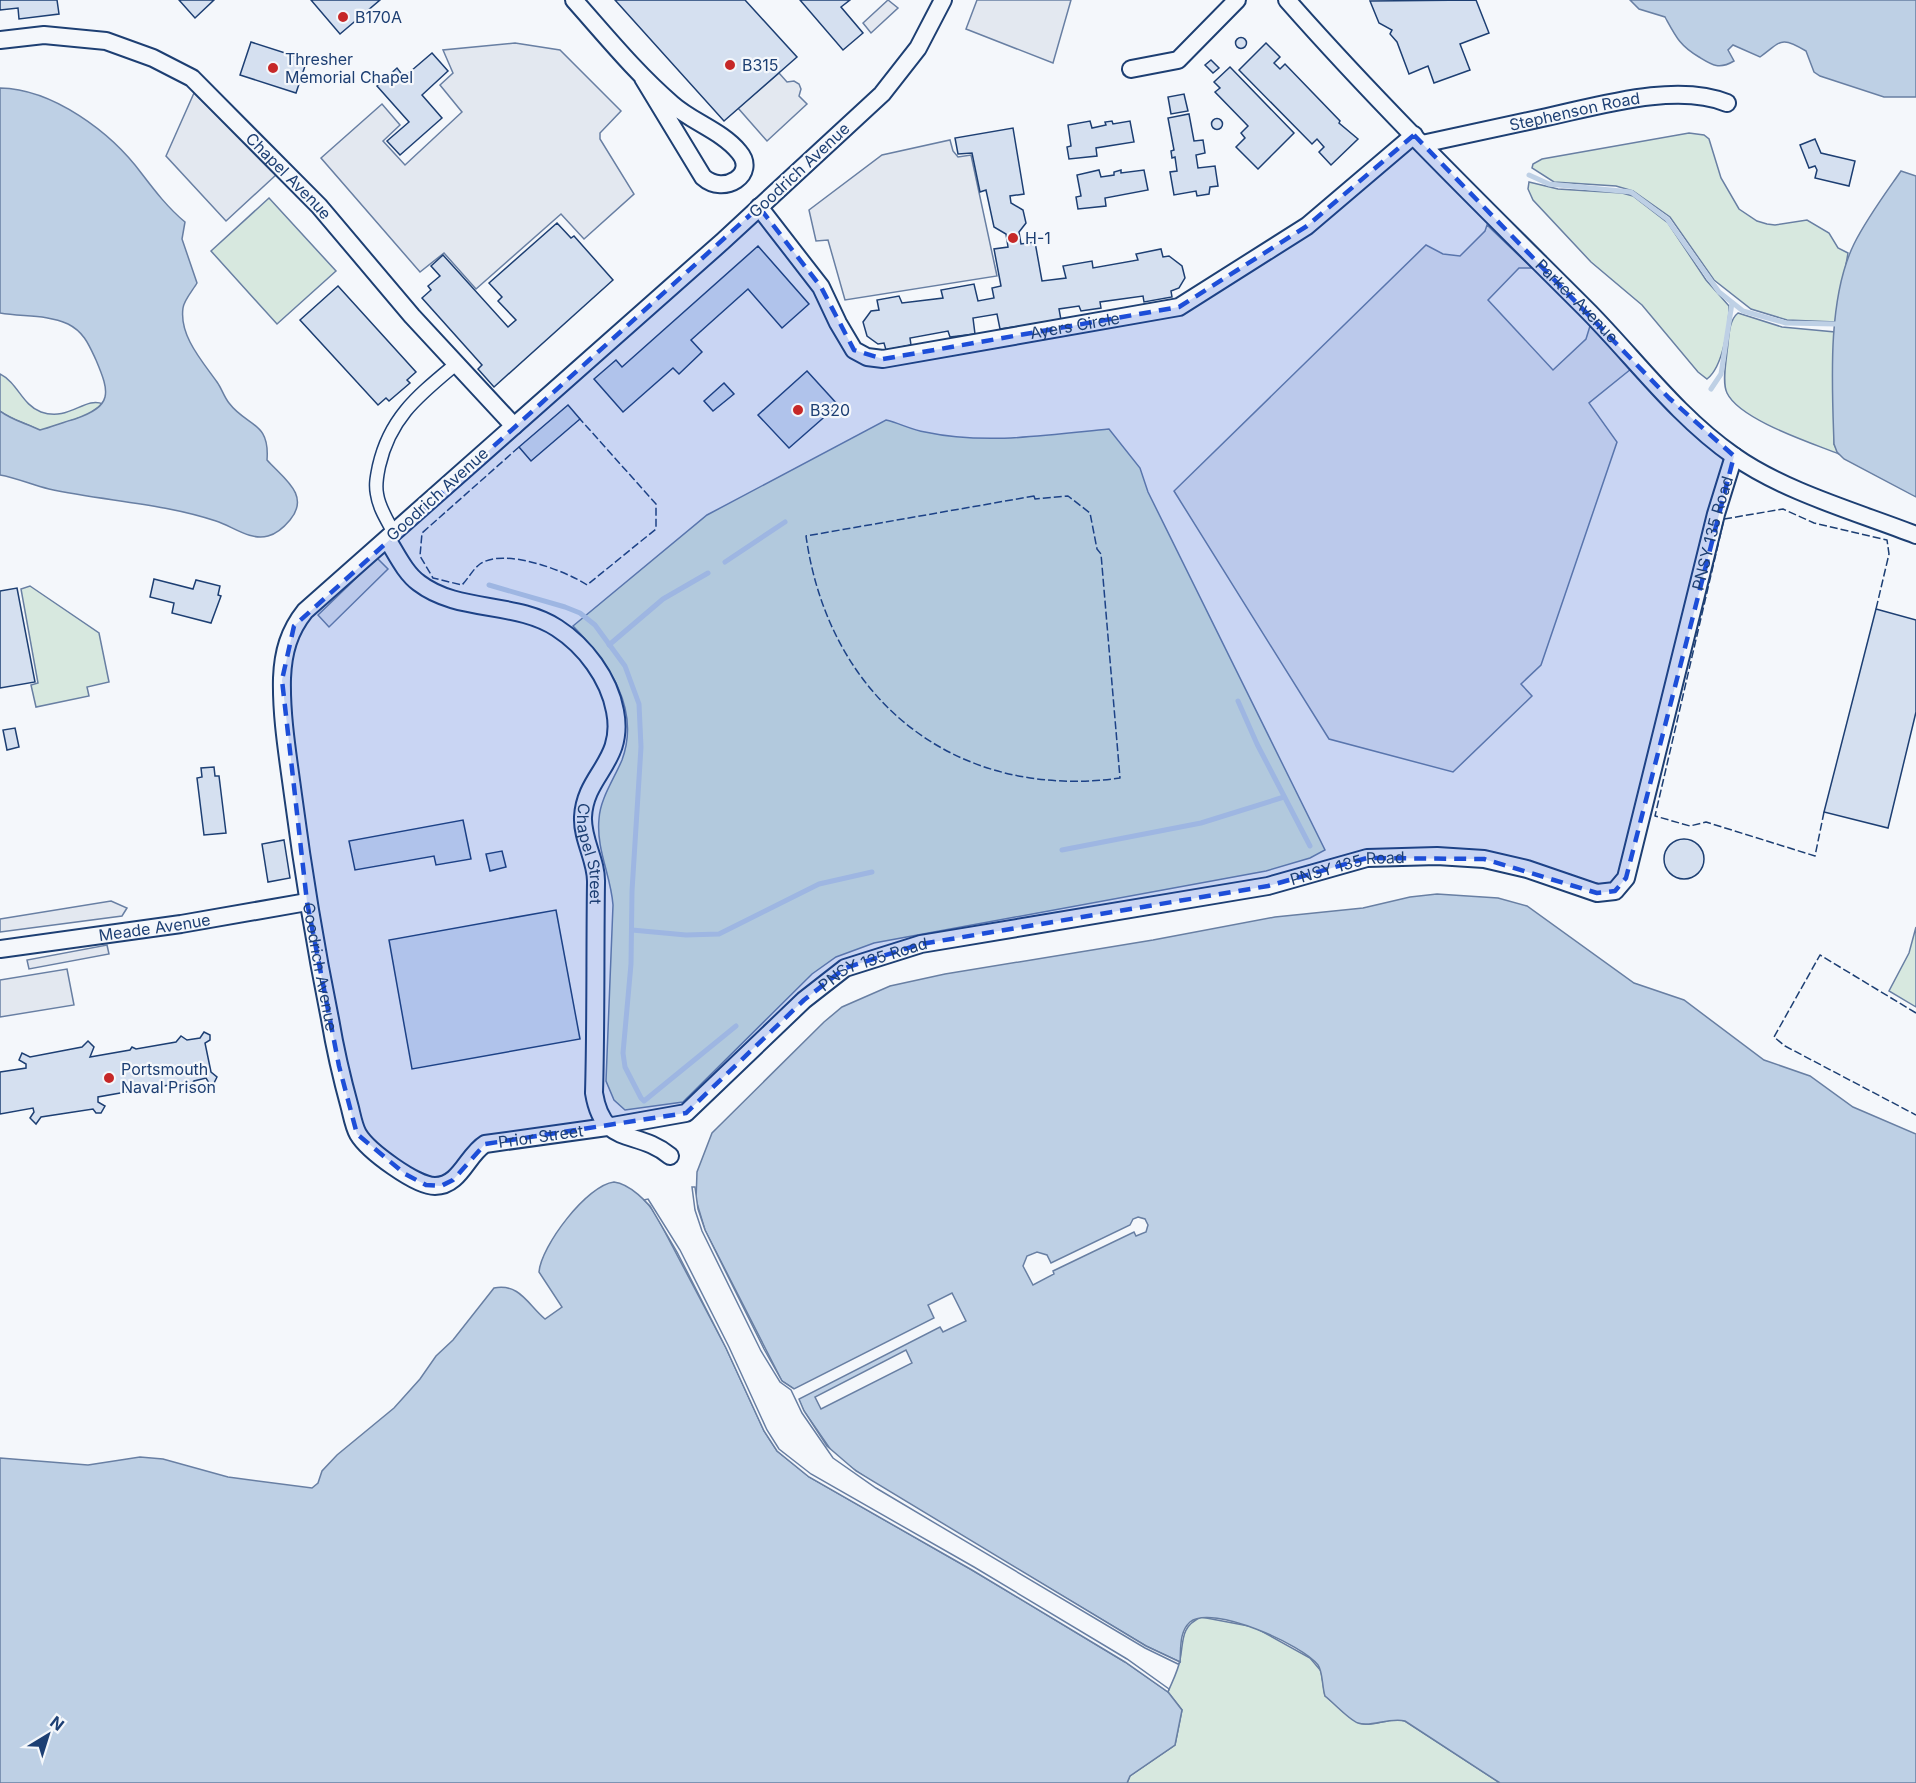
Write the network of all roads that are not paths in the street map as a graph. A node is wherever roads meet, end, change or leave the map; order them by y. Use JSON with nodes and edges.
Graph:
{"nodes":[{"id":1,"x":574,"y":0,"type":"edge"},
{"id":2,"x":943,"y":0,"type":"edge"},
{"id":3,"x":1237,"y":0,"type":"edge"},
{"id":4,"x":1287,"y":0,"type":"edge"},
{"id":5,"x":0,"y":40,"type":"edge"},
{"id":6,"x":1131,"y":69,"type":"dead end"},
{"id":7,"x":643,"y":78,"type":"junction"},
{"id":8,"x":1727,"y":103,"type":"dead end"},
{"id":9,"x":1418,"y":140,"type":"junction"},
{"id":10,"x":759,"y":207,"type":"junction"},
{"id":11,"x":456,"y":364,"type":"junction"},
{"id":12,"x":514,"y":426,"type":"junction"},
{"id":13,"x":1734,"y":456,"type":"junction"},
{"id":14,"x":1916,"y":535,"type":"edge"},
{"id":15,"x":391,"y":536,"type":"junction"},
{"id":16,"x":307,"y":903,"type":"junction"},
{"id":17,"x":0,"y":949,"type":"edge"},
{"id":18,"x":686,"y":1113,"type":"joint"},
{"id":19,"x":607,"y":1127,"type":"junction"},
{"id":20,"x":357,"y":1134,"type":"joint"},
{"id":21,"x":670,"y":1156,"type":"dead end"}],
"edges":[{"from":1,"to":7,"type":"street"},
{"from":2,"to":10,"type":"street","name":"Goodrich Avenue"},
{"from":3,"to":6,"type":"street"},
{"from":4,"to":9,"type":"street","name":"Parker Avenue"},
{"from":5,"to":11,"type":"street","name":"Chapel Avenue"},
{"from":7,"to":7,"type":"street"},
{"from":8,"to":9,"type":"street","name":"Stephenson Road"},
{"from":9,"to":10,"type":"street","name":"Ayers Circle"},
{"from":9,"to":13,"type":"street","name":"Parker Avenue"},
{"from":10,"to":12,"type":"street","name":"Goodrich Avenue"},
{"from":11,"to":12,"type":"street","name":"Chapel Avenue"},
{"from":11,"to":15,"type":"street"},
{"from":12,"to":15,"type":"street","name":"Goodrich Avenue"},
{"from":13,"to":14,"type":"street","name":"Parker Avenue"},
{"from":13,"to":18,"type":"street","name":"PNSY 135 Road"},
{"from":15,"to":16,"type":"street","name":"Goodrich Avenue"},
{"from":15,"to":19,"type":"street","name":"Chapel Street"},
{"from":16,"to":17,"type":"street","name":"Meade Avenue"},
{"from":16,"to":20,"type":"street","name":"Goodrich Avenue"},
{"from":18,"to":19,"type":"street","name":"Prior Street"},
{"from":19,"to":20,"type":"street","name":"Prior Street"},
{"from":19,"to":21,"type":"street"}]}
